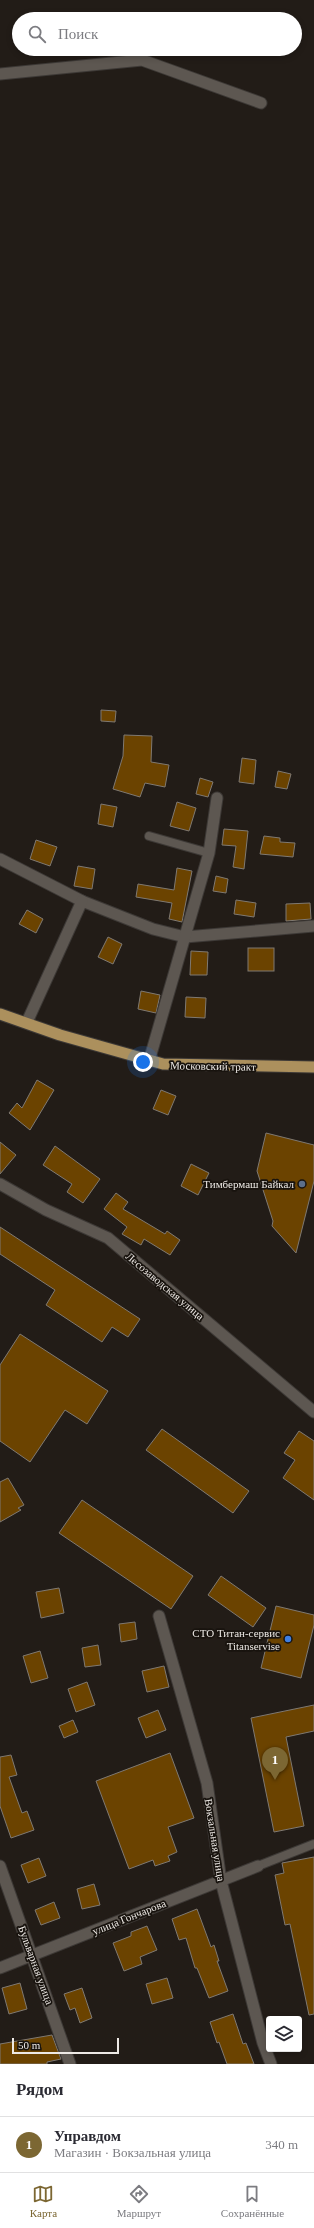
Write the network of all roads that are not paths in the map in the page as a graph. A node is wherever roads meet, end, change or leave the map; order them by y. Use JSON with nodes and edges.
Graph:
{"nodes":[{"id":1,"x":0,"y":74,"type":"edge"},
{"id":2,"x":260,"y":103,"type":"dead end"},
{"id":3,"x":217,"y":798,"type":"dead end"},
{"id":4,"x":149,"y":836,"type":"dead end"},
{"id":5,"x":209,"y":853,"type":"junction"},
{"id":6,"x":0,"y":859,"type":"edge"},
{"id":7,"x":82,"y":901,"type":"junction"},
{"id":8,"x":314,"y":926,"type":"edge"},
{"id":9,"x":185,"y":937,"type":"junction"},
{"id":10,"x":0,"y":1014,"type":"edge"},
{"id":11,"x":27,"y":1022,"type":"junction"},
{"id":12,"x":148,"y":1061,"type":"junction"},
{"id":13,"x":314,"y":1067,"type":"edge"},
{"id":14,"x":0,"y":1184,"type":"edge"},
{"id":15,"x":314,"y":1412,"type":"edge"},
{"id":16,"x":159,"y":1616,"type":"dead end"},
{"id":17,"x":314,"y":1844,"type":"edge"},
{"id":18,"x":0,"y":1866,"type":"edge"},
{"id":19,"x":258,"y":1866,"type":"joint"},
{"id":20,"x":221,"y":1881,"type":"junction"},
{"id":21,"x":32,"y":1956,"type":"junction"},
{"id":22,"x":0,"y":1968,"type":"edge"},
{"id":23,"x":70,"y":2064,"type":"edge"},
{"id":24,"x":271,"y":2064,"type":"edge"}],
"edges":[{"from":1,"to":2,"type":"street"},
{"from":3,"to":5,"type":"street"},
{"from":4,"to":5,"type":"lane"},
{"from":5,"to":9,"type":"street"},
{"from":6,"to":7,"type":"street"},
{"from":7,"to":9,"type":"street"},
{"from":7,"to":11,"type":"street"},
{"from":8,"to":9,"type":"street"},
{"from":9,"to":12,"type":"street"},
{"from":10,"to":11,"type":"main road","name":"Московский тракт"},
{"from":11,"to":12,"type":"main road","name":"Московский тракт"},
{"from":12,"to":13,"type":"main road","name":"Московский тракт"},
{"from":14,"to":15,"type":"street","name":"Лесозаводская улица"},
{"from":16,"to":20,"type":"street","name":"Вокзальная улица"},
{"from":17,"to":19,"type":"lane"},
{"from":18,"to":21,"type":"street","name":"Бульварная улица"},
{"from":19,"to":20,"type":"street","name":"улица Гончарова"},
{"from":20,"to":21,"type":"street","name":"улица Гончарова"},
{"from":20,"to":24,"type":"street","name":"Вокзальная улица"},
{"from":21,"to":22,"type":"street","name":"улица Гончарова"},
{"from":21,"to":23,"type":"street","name":"Бульварная улица"}]}
